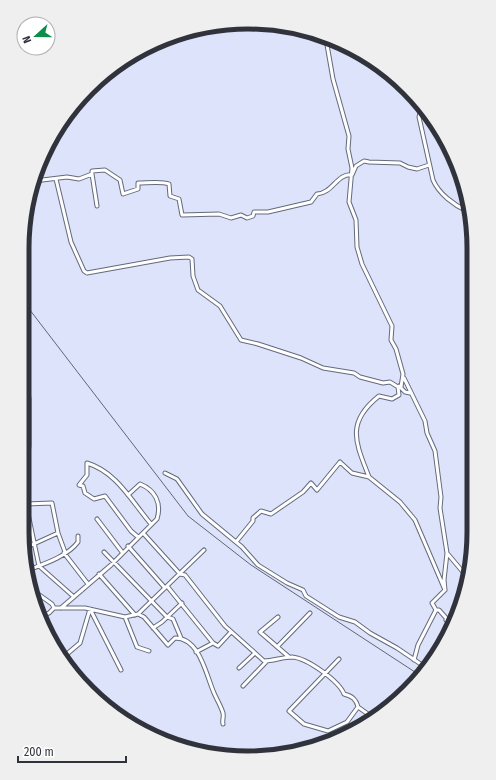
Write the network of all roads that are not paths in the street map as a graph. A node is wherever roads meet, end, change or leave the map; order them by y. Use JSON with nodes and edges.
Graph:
{"nodes":[{"id":1,"x":327,"y":44,"type":"edge"},
{"id":2,"x":420,"y":113,"type":"edge"},
{"id":3,"x":429,"y":165,"type":"junction"},
{"id":4,"x":92,"y":174,"type":"junction"},
{"id":5,"x":352,"y":175,"type":"junction"},
{"id":6,"x":56,"y":179,"type":"junction"},
{"id":7,"x":40,"y":180,"type":"edge"},
{"id":8,"x":97,"y":206,"type":"dead end"},
{"id":9,"x":464,"y":209,"type":"edge"},
{"id":10,"x":403,"y":374,"type":"junction"},
{"id":11,"x":400,"y":387,"type":"junction"},
{"id":12,"x":410,"y":393,"type":"junction"},
{"id":13,"x":29,"y":398,"type":"dead end"},
{"id":14,"x":29,"y":446,"type":"edge"},
{"id":15,"x":165,"y":473,"type":"dead end"},
{"id":16,"x":369,"y":477,"type":"junction"},
{"id":17,"x":128,"y":494,"type":"junction"},
{"id":18,"x":29,"y":504,"type":"edge"},
{"id":19,"x":29,"y":519,"type":"edge"},
{"id":20,"x":97,"y":519,"type":"dead end"},
{"id":21,"x":151,"y":524,"type":"junction"},
{"id":22,"x":58,"y":533,"type":"junction"},
{"id":23,"x":143,"y":533,"type":"junction"},
{"id":24,"x":78,"y":536,"type":"dead end"},
{"id":25,"x":138,"y":537,"type":"junction"},
{"id":26,"x":236,"y":542,"type":"junction"},
{"id":27,"x":34,"y":544,"type":"junction"},
{"id":28,"x":29,"y":546,"type":"edge"},
{"id":29,"x":128,"y":546,"type":"junction"},
{"id":30,"x":204,"y":550,"type":"dead end"},
{"id":31,"x":104,"y":552,"type":"dead end"},
{"id":32,"x":122,"y":552,"type":"junction"},
{"id":33,"x":64,"y":553,"type":"junction"},
{"id":34,"x":447,"y":553,"type":"junction"},
{"id":35,"x":114,"y":562,"type":"junction"},
{"id":36,"x":39,"y":566,"type":"junction"},
{"id":37,"x":465,"y":566,"type":"edge"},
{"id":38,"x":461,"y":568,"type":"junction"},
{"id":39,"x":32,"y":569,"type":"edge"},
{"id":40,"x":463,"y":572,"type":"edge"},
{"id":41,"x":100,"y":574,"type":"junction"},
{"id":42,"x":180,"y":574,"type":"junction"},
{"id":43,"x":88,"y":584,"type":"junction"},
{"id":44,"x":166,"y":587,"type":"junction"},
{"id":45,"x":445,"y":590,"type":"junction"},
{"id":46,"x":38,"y":594,"type":"edge"},
{"id":47,"x":74,"y":597,"type":"junction"},
{"id":48,"x":151,"y":601,"type":"junction"},
{"id":49,"x":182,"y":603,"type":"junction"},
{"id":50,"x":54,"y":608,"type":"junction"},
{"id":51,"x":61,"y":608,"type":"junction"},
{"id":52,"x":90,"y":609,"type":"junction"},
{"id":53,"x":436,"y":610,"type":"junction"},
{"id":54,"x":310,"y":613,"type":"dead end"},
{"id":55,"x":137,"y":614,"type":"junction"},
{"id":56,"x":45,"y":615,"type":"edge"},
{"id":57,"x":125,"y":617,"type":"junction"},
{"id":58,"x":167,"y":617,"type":"junction"},
{"id":59,"x":278,"y":617,"type":"dead end"},
{"id":60,"x":447,"y":621,"type":"edge"},
{"id":61,"x":152,"y":628,"type":"junction"},
{"id":62,"x":231,"y":632,"type":"junction"},
{"id":63,"x":180,"y":638,"type":"junction"},
{"id":64,"x":213,"y":643,"type":"junction"},
{"id":65,"x":277,"y":647,"type":"junction"},
{"id":66,"x":149,"y":651,"type":"dead end"},
{"id":67,"x":196,"y":652,"type":"junction"},
{"id":68,"x":255,"y":653,"type":"junction"},
{"id":69,"x":67,"y":655,"type":"edge"},
{"id":70,"x":289,"y":657,"type":"junction"},
{"id":71,"x":338,"y":659,"type":"dead end"},
{"id":72,"x":414,"y":660,"type":"junction"},
{"id":73,"x":267,"y":661,"type":"junction"},
{"id":74,"x":422,"y":665,"type":"edge"},
{"id":75,"x":239,"y":668,"type":"dead end"},
{"id":76,"x":121,"y":670,"type":"dead end"},
{"id":77,"x":325,"y":674,"type":"junction"},
{"id":78,"x":243,"y":686,"type":"dead end"},
{"id":79,"x":358,"y":707,"type":"junction"},
{"id":80,"x":369,"y":715,"type":"edge"},
{"id":81,"x":223,"y":724,"type":"dead end"}],
"edges":[{"from":1,"to":5,"type":"street"},
{"from":2,"to":3,"type":"street"},
{"from":3,"to":5,"type":"street"},
{"from":3,"to":9,"type":"street"},
{"from":4,"to":5,"type":"street"},
{"from":4,"to":6,"type":"street"},
{"from":4,"to":8,"type":"street"},
{"from":5,"to":10,"type":"street"},
{"from":6,"to":7,"type":"street"},
{"from":6,"to":11,"type":"street"},
{"from":10,"to":11,"type":"street"},
{"from":10,"to":12,"type":"street"},
{"from":11,"to":12,"type":"street"},
{"from":11,"to":16,"type":"street"},
{"from":12,"to":34,"type":"street"},
{"from":13,"to":14,"type":"street"},
{"from":15,"to":26,"type":"street"},
{"from":16,"to":26,"type":"street"},
{"from":16,"to":45,"type":"street"},
{"from":17,"to":21,"type":"street"},
{"from":17,"to":21,"type":"street"},
{"from":17,"to":25,"type":"street"},
{"from":18,"to":22,"type":"street"},
{"from":19,"to":27,"type":"street"},
{"from":20,"to":32,"type":"street"},
{"from":21,"to":23,"type":"street"},
{"from":22,"to":27,"type":"street"},
{"from":22,"to":33,"type":"street"},
{"from":23,"to":25,"type":"street"},
{"from":23,"to":42,"type":"street"},
{"from":24,"to":33,"type":"street"},
{"from":25,"to":29,"type":"street"},
{"from":26,"to":72,"type":"street"},
{"from":27,"to":28,"type":"street"},
{"from":27,"to":36,"type":"street"},
{"from":29,"to":32,"type":"street"},
{"from":29,"to":44,"type":"street"},
{"from":30,"to":42,"type":"street"},
{"from":31,"to":35,"type":"street"},
{"from":32,"to":35,"type":"street"},
{"from":33,"to":36,"type":"street"},
{"from":33,"to":43,"type":"street"},
{"from":34,"to":38,"type":"street"},
{"from":34,"to":45,"type":"street"},
{"from":35,"to":41,"type":"street"},
{"from":35,"to":48,"type":"street"},
{"from":36,"to":39,"type":"street"},
{"from":36,"to":47,"type":"street"},
{"from":37,"to":38,"type":"street"},
{"from":38,"to":40,"type":"street"},
{"from":41,"to":43,"type":"street"},
{"from":41,"to":55,"type":"street"},
{"from":42,"to":44,"type":"street"},
{"from":42,"to":62,"type":"street"},
{"from":43,"to":47,"type":"street"},
{"from":44,"to":48,"type":"street"},
{"from":44,"to":49,"type":"street"},
{"from":45,"to":53,"type":"street"},
{"from":46,"to":50,"type":"street"},
{"from":47,"to":51,"type":"street"},
{"from":48,"to":55,"type":"street"},
{"from":48,"to":58,"type":"street"},
{"from":49,"to":58,"type":"street"},
{"from":49,"to":64,"type":"street"},
{"from":50,"to":51,"type":"street"},
{"from":50,"to":56,"type":"street"},
{"from":51,"to":52,"type":"street"},
{"from":52,"to":57,"type":"street"},
{"from":52,"to":69,"type":"street"},
{"from":52,"to":76,"type":"street"},
{"from":53,"to":60,"type":"street"},
{"from":53,"to":72,"type":"street"},
{"from":54,"to":65,"type":"street"},
{"from":55,"to":57,"type":"street"},
{"from":55,"to":61,"type":"street"},
{"from":57,"to":66,"type":"street"},
{"from":58,"to":61,"type":"street"},
{"from":58,"to":63,"type":"street"},
{"from":59,"to":65,"type":"street"},
{"from":61,"to":63,"type":"street"},
{"from":62,"to":64,"type":"street"},
{"from":62,"to":68,"type":"street"},
{"from":63,"to":67,"type":"street"},
{"from":64,"to":67,"type":"street"},
{"from":65,"to":70,"type":"street"},
{"from":67,"to":81,"type":"street"},
{"from":68,"to":73,"type":"street"},
{"from":68,"to":75,"type":"street"},
{"from":70,"to":73,"type":"street"},
{"from":70,"to":77,"type":"street"},
{"from":71,"to":77,"type":"street"},
{"from":72,"to":74,"type":"street"},
{"from":73,"to":78,"type":"street"},
{"from":77,"to":79,"type":"street"},
{"from":77,"to":79,"type":"street"},
{"from":79,"to":80,"type":"street"}]}
